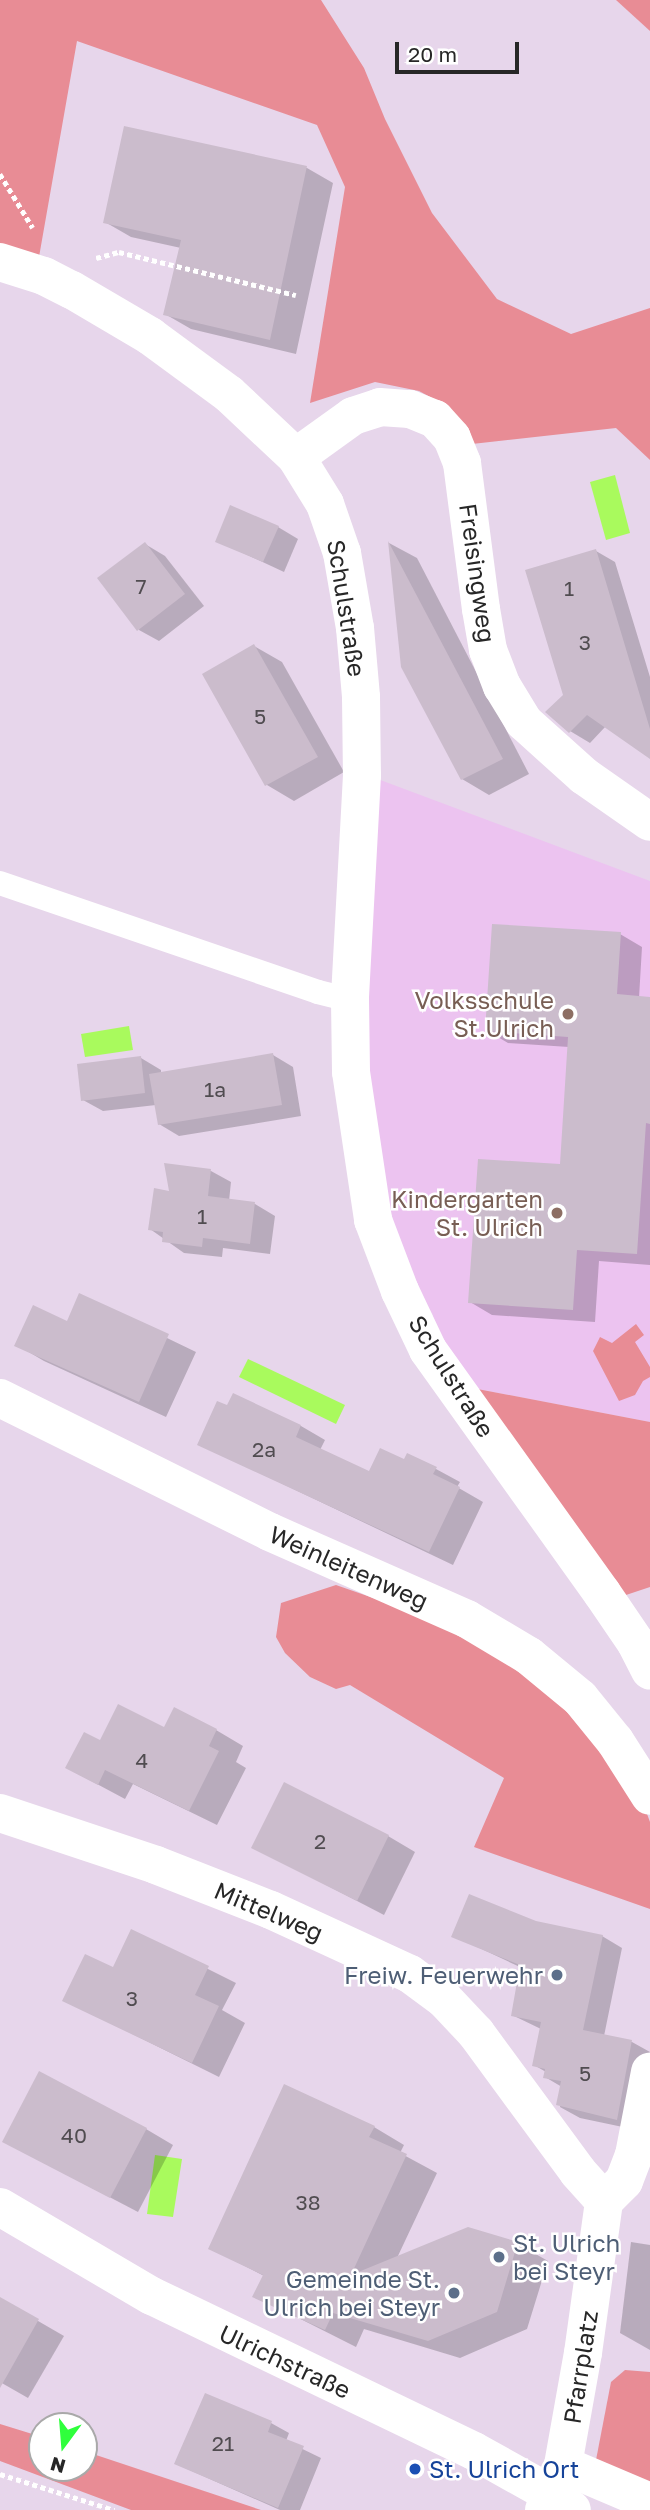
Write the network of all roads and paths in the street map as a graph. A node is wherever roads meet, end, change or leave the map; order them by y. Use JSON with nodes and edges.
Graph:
{"nodes":[{"id":1,"x":0,"y":174,"type":"edge"},
{"id":2,"x":0,"y":262,"type":"edge"},
{"id":3,"x":58,"y":283,"type":"junction"},
{"id":4,"x":296,"y":295,"type":"dead end"},
{"id":5,"x":296,"y":457,"type":"junction"},
{"id":6,"x":650,"y":822,"type":"edge"},
{"id":7,"x":0,"y":883,"type":"edge"},
{"id":8,"x":350,"y":1000,"type":"junction"},
{"id":9,"x":0,"y":1398,"type":"edge"},
{"id":10,"x":650,"y":1671,"type":"edge"},
{"id":11,"x":650,"y":1796,"type":"edge"},
{"id":12,"x":0,"y":1813,"type":"edge"},
{"id":13,"x":650,"y":2072,"type":"edge"},
{"id":14,"x":604,"y":2202,"type":"junction"},
{"id":15,"x":0,"y":2207,"type":"edge"},
{"id":16,"x":0,"y":2474,"type":"edge"},
{"id":17,"x":557,"y":2495,"type":"edge"},
{"id":18,"x":650,"y":2502,"type":"edge"},
{"id":19,"x":114,"y":2510,"type":"edge"}],
"edges":[{"from":1,"to":3,"type":"path"},
{"from":2,"to":3,"type":"street","name":"Schulstraße"},
{"from":3,"to":4,"type":"path"},
{"from":3,"to":5,"type":"street","name":"Schulstraße"},
{"from":5,"to":6,"type":"street","name":"Freisingweg"},
{"from":5,"to":8,"type":"street","name":"Schulstraße"},
{"from":7,"to":8,"type":"lane"},
{"from":8,"to":10,"type":"street","name":"Schulstraße"},
{"from":9,"to":11,"type":"street","name":"Weinleitenweg"},
{"from":12,"to":14,"type":"street","name":"Mittelweg"},
{"from":13,"to":14,"type":"street"},
{"from":14,"to":17,"type":"street","name":"Pfarrplatz"},
{"from":15,"to":17,"type":"street","name":"Ulrichstraße"},
{"from":16,"to":19,"type":"path"},
{"from":17,"to":18,"type":"street"}]}
